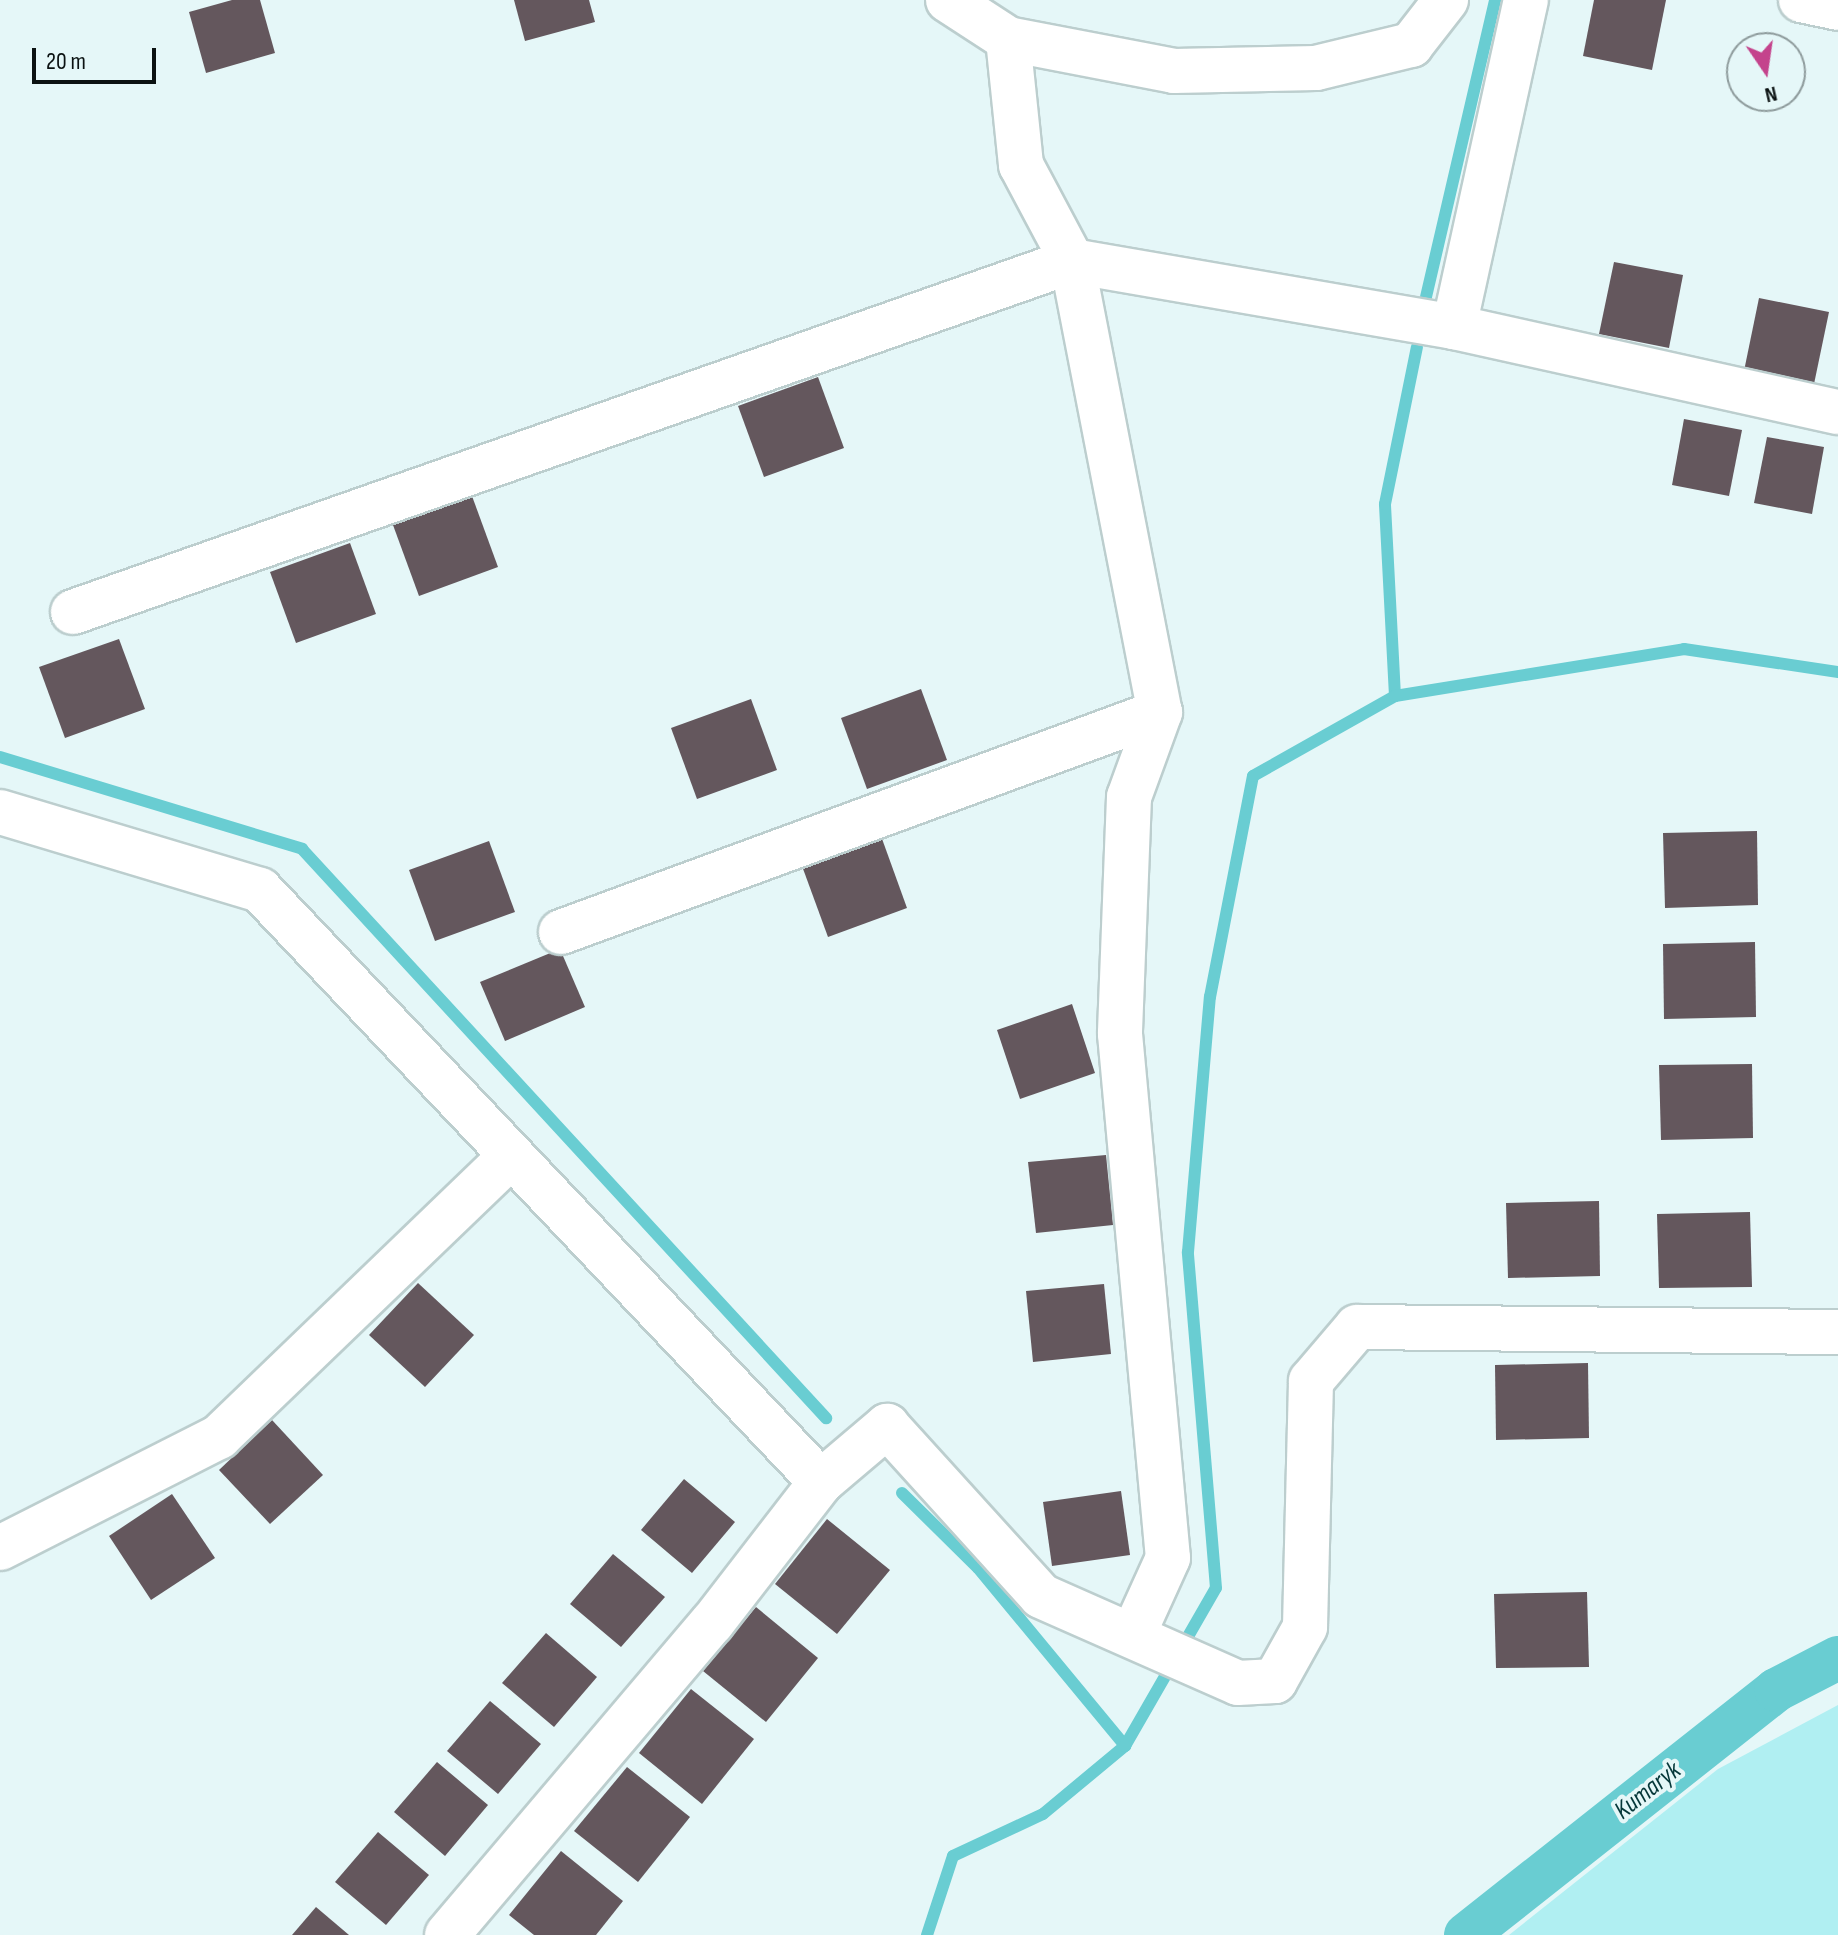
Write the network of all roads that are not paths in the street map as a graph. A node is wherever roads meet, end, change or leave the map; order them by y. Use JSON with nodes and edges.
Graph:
{"nodes":[{"id":1,"x":948,"y":0,"type":"edge"},
{"id":2,"x":1446,"y":0,"type":"edge"},
{"id":3,"x":1526,"y":0,"type":"edge"},
{"id":4,"x":1801,"y":0,"type":"edge"},
{"id":5,"x":1838,"y":8,"type":"edge"},
{"id":6,"x":1008,"y":39,"type":"junction"},
{"id":7,"x":1072,"y":261,"type":"junction"},
{"id":8,"x":1454,"y":327,"type":"junction"},
{"id":9,"x":1838,"y":412,"type":"edge"},
{"id":10,"x":73,"y":612,"type":"dead end"},
{"id":11,"x":1160,"y":712,"type":"junction"},
{"id":12,"x":0,"y":812,"type":"edge"},
{"id":13,"x":561,"y":932,"type":"dead end"},
{"id":14,"x":511,"y":1156,"type":"junction"},
{"id":15,"x":1838,"y":1332,"type":"edge"},
{"id":16,"x":821,"y":1482,"type":"junction"},
{"id":17,"x":0,"y":1548,"type":"edge"},
{"id":18,"x":1145,"y":1640,"type":"junction"},
{"id":19,"x":447,"y":1935,"type":"edge"}],
"edges":[{"from":1,"to":6,"type":"street"},
{"from":2,"to":6,"type":"street"},
{"from":3,"to":8,"type":"street"},
{"from":4,"to":5,"type":"street"},
{"from":6,"to":7,"type":"street"},
{"from":7,"to":8,"type":"street"},
{"from":7,"to":10,"type":"street"},
{"from":7,"to":11,"type":"street"},
{"from":8,"to":9,"type":"street"},
{"from":11,"to":13,"type":"street"},
{"from":11,"to":18,"type":"street"},
{"from":12,"to":14,"type":"street"},
{"from":14,"to":16,"type":"street"},
{"from":14,"to":17,"type":"street"},
{"from":15,"to":18,"type":"street"},
{"from":16,"to":18,"type":"street"},
{"from":16,"to":19,"type":"street"}]}
